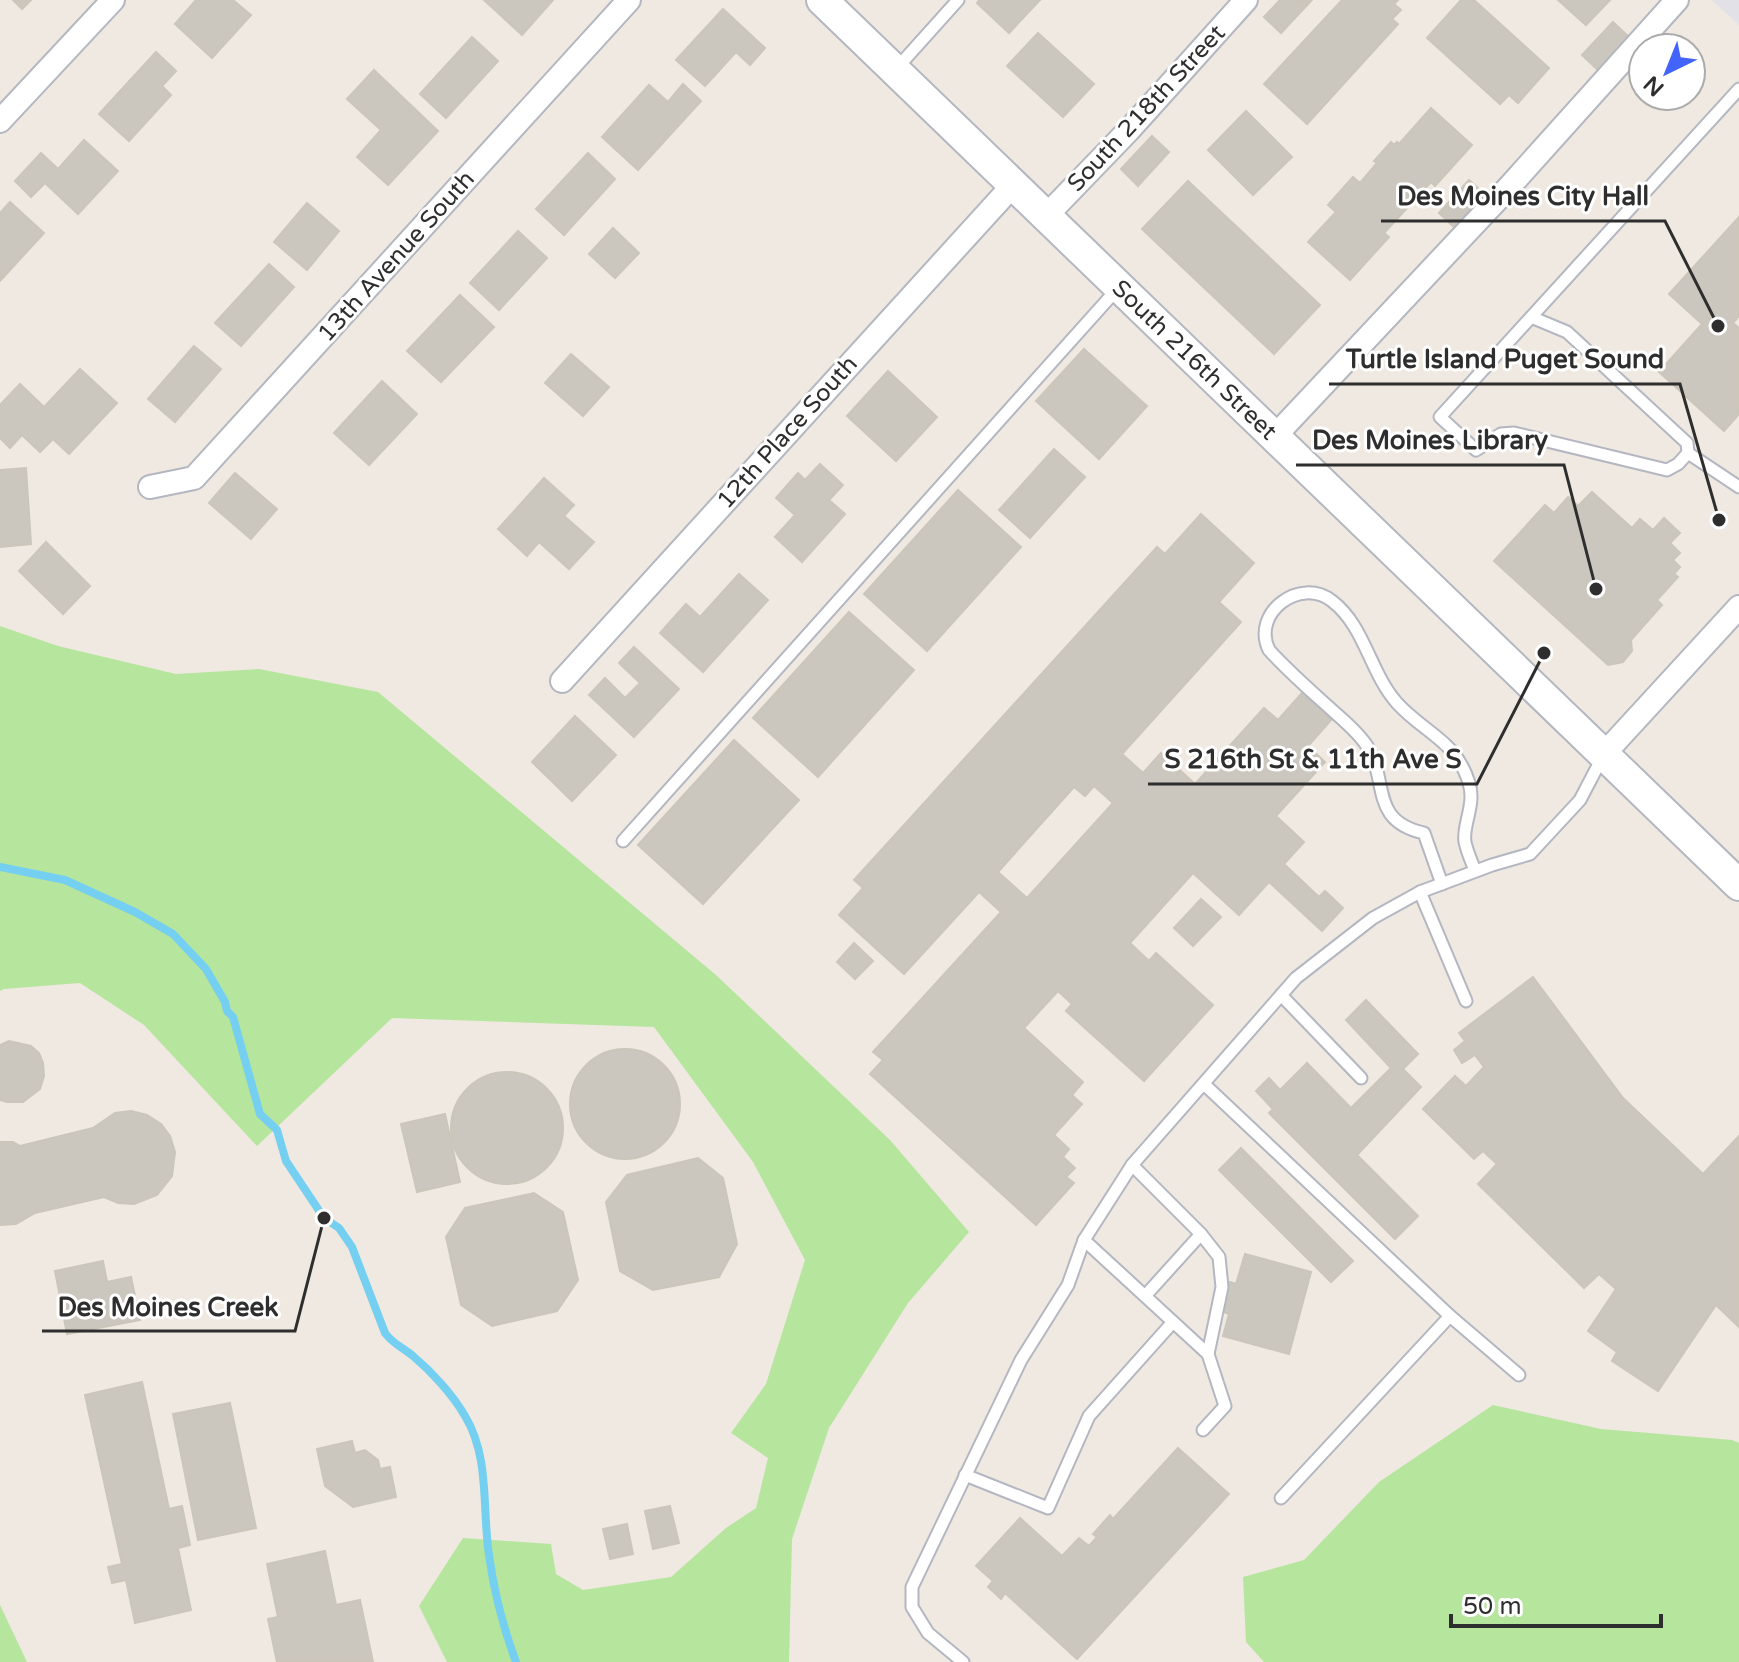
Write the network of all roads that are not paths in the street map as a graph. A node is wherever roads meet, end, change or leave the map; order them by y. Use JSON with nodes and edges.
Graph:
{"nodes":[{"id":1,"x":113,"y":0,"type":"edge"},
{"id":2,"x":629,"y":0,"type":"edge"},
{"id":3,"x":822,"y":0,"type":"edge"},
{"id":4,"x":958,"y":0,"type":"edge"},
{"id":5,"x":1246,"y":0,"type":"edge"},
{"id":6,"x":1677,"y":0,"type":"edge"},
{"id":7,"x":895,"y":70,"type":"junction"},
{"id":8,"x":1739,"y":89,"type":"edge"},
{"id":9,"x":0,"y":121,"type":"edge"},
{"id":10,"x":1014,"y":184,"type":"junction"},
{"id":11,"x":1046,"y":216,"type":"junction"},
{"id":12,"x":1120,"y":287,"type":"junction"},
{"id":13,"x":1531,"y":317,"type":"junction"},
{"id":14,"x":1275,"y":436,"type":"junction"},
{"id":15,"x":1688,"y":453,"type":"junction"},
{"id":16,"x":150,"y":487,"type":"dead end"},
{"id":17,"x":1739,"y":487,"type":"edge"},
{"id":18,"x":1739,"y":607,"type":"edge"},
{"id":19,"x":562,"y":681,"type":"dead end"},
{"id":20,"x":1604,"y":754,"type":"junction"},
{"id":21,"x":623,"y":841,"type":"dead end"},
{"id":22,"x":1475,"y":871,"type":"junction"},
{"id":23,"x":1442,"y":884,"type":"junction"},
{"id":24,"x":1739,"y":885,"type":"edge"},
{"id":25,"x":1420,"y":892,"type":"junction"},
{"id":26,"x":1281,"y":995,"type":"junction"},
{"id":27,"x":1466,"y":1001,"type":"dead end"},
{"id":28,"x":1361,"y":1078,"type":"dead end"},
{"id":29,"x":1205,"y":1085,"type":"junction"},
{"id":30,"x":1132,"y":1165,"type":"junction"},
{"id":31,"x":1201,"y":1234,"type":"junction"},
{"id":32,"x":1084,"y":1240,"type":"junction"},
{"id":33,"x":1145,"y":1296,"type":"junction"},
{"id":34,"x":1450,"y":1316,"type":"junction"},
{"id":35,"x":1173,"y":1322,"type":"junction"},
{"id":36,"x":1208,"y":1354,"type":"junction"},
{"id":37,"x":1519,"y":1375,"type":"dead end"},
{"id":38,"x":1203,"y":1430,"type":"dead end"},
{"id":39,"x":965,"y":1475,"type":"junction"},
{"id":40,"x":1281,"y":1498,"type":"dead end"},
{"id":41,"x":963,"y":1662,"type":"edge"}],
"edges":[{"from":1,"to":9,"type":"street"},
{"from":2,"to":16,"type":"street","name":"13th Avenue South"},
{"from":3,"to":7,"type":"main road","name":"South 216th Street"},
{"from":4,"to":7,"type":"lane"},
{"from":5,"to":11,"type":"street","name":"South 218th Street"},
{"from":6,"to":14,"type":"street"},
{"from":7,"to":10,"type":"main road","name":"South 216th Street"},
{"from":8,"to":13,"type":"lane"},
{"from":10,"to":11,"type":"main road","name":"South 216th Street"},
{"from":10,"to":19,"type":"street","name":"12th Place South"},
{"from":11,"to":12,"type":"main road","name":"South 216th Street"},
{"from":12,"to":14,"type":"main road","name":"South 216th Street"},
{"from":12,"to":21,"type":"lane"},
{"from":13,"to":15,"type":"lane"},
{"from":13,"to":15,"type":"lane"},
{"from":14,"to":20,"type":"main road","name":"South 216th Street"},
{"from":15,"to":17,"type":"lane"},
{"from":18,"to":20,"type":"street"},
{"from":20,"to":22,"type":"lane"},
{"from":20,"to":24,"type":"main road","name":"South 216th Street"},
{"from":22,"to":23,"type":"lane"},
{"from":22,"to":23,"type":"lane"},
{"from":23,"to":25,"type":"lane"},
{"from":25,"to":26,"type":"lane"},
{"from":25,"to":27,"type":"lane"},
{"from":26,"to":28,"type":"lane"},
{"from":26,"to":29,"type":"lane"},
{"from":29,"to":30,"type":"lane"},
{"from":29,"to":34,"type":"lane"},
{"from":30,"to":31,"type":"lane"},
{"from":30,"to":32,"type":"lane"},
{"from":31,"to":33,"type":"lane"},
{"from":31,"to":36,"type":"lane"},
{"from":32,"to":33,"type":"lane"},
{"from":32,"to":39,"type":"lane"},
{"from":33,"to":35,"type":"lane"},
{"from":34,"to":37,"type":"lane"},
{"from":34,"to":40,"type":"lane"},
{"from":35,"to":36,"type":"lane"},
{"from":35,"to":39,"type":"lane"},
{"from":36,"to":38,"type":"lane"},
{"from":39,"to":41,"type":"lane"}]}
